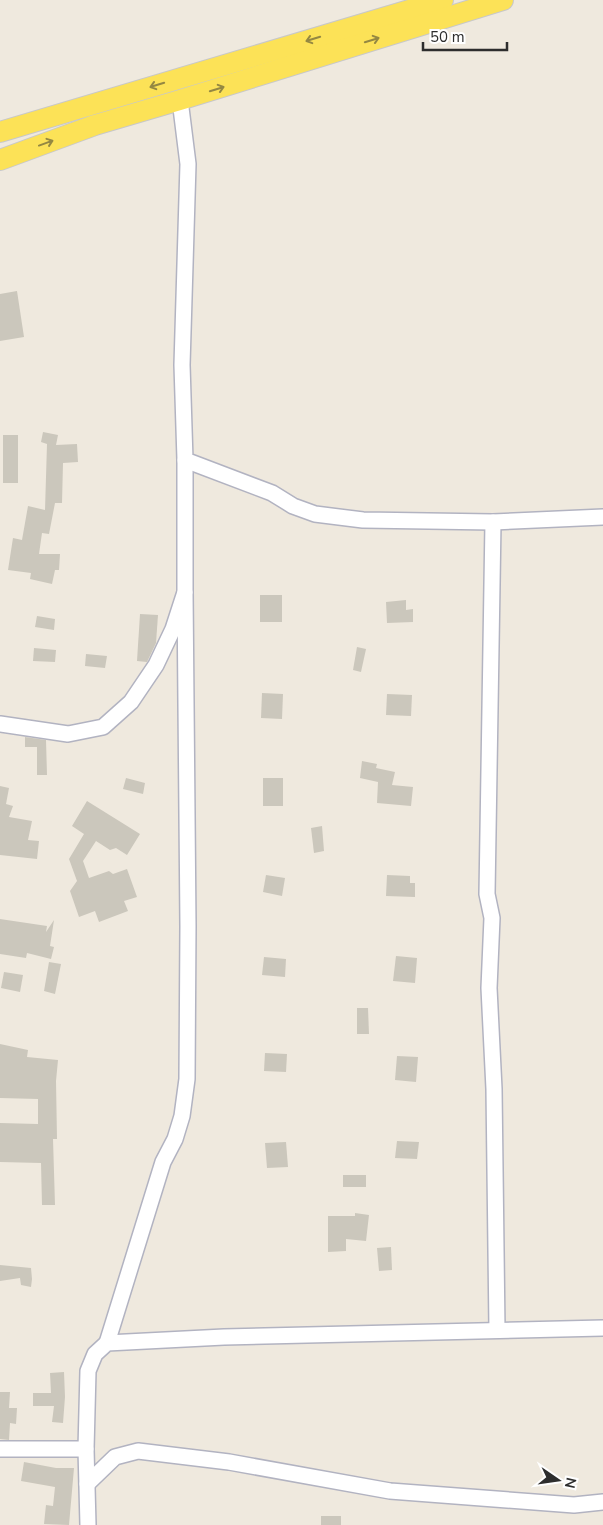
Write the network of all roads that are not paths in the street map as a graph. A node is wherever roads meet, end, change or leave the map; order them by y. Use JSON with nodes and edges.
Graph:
{"nodes":[{"id":1,"x":443,"y":0,"type":"edge"},
{"id":2,"x":503,"y":0,"type":"edge"},
{"id":3,"x":180,"y":100,"type":"junction"},
{"id":4,"x":0,"y":132,"type":"edge"},
{"id":5,"x":0,"y":160,"type":"edge"},
{"id":6,"x":185,"y":460,"type":"junction"},
{"id":7,"x":603,"y":517,"type":"edge"},
{"id":8,"x":493,"y":522,"type":"junction"},
{"id":9,"x":185,"y":592,"type":"junction"},
{"id":10,"x":0,"y":724,"type":"edge"},
{"id":11,"x":603,"y":1328,"type":"edge"},
{"id":12,"x":497,"y":1330,"type":"junction"},
{"id":13,"x":106,"y":1342,"type":"junction"},
{"id":14,"x":0,"y":1449,"type":"edge"},
{"id":15,"x":86,"y":1450,"type":"junction"},
{"id":16,"x":87,"y":1484,"type":"junction"},
{"id":17,"x":603,"y":1502,"type":"edge"},
{"id":18,"x":88,"y":1525,"type":"edge"}],
"edges":[{"from":1,"to":4,"type":"main road","one_way":true},
{"from":3,"to":2,"type":"main road","one_way":true},
{"from":5,"to":3,"type":"main road","one_way":true},
{"from":3,"to":6,"type":"street"},
{"from":6,"to":8,"type":"street"},
{"from":6,"to":9,"type":"street"},
{"from":7,"to":8,"type":"street"},
{"from":8,"to":12,"type":"street"},
{"from":9,"to":10,"type":"street"},
{"from":9,"to":13,"type":"street"},
{"from":11,"to":12,"type":"street"},
{"from":12,"to":13,"type":"street"},
{"from":13,"to":15,"type":"street"},
{"from":14,"to":15,"type":"street"},
{"from":15,"to":16,"type":"street"},
{"from":16,"to":17,"type":"street"},
{"from":16,"to":18,"type":"street"}]}
